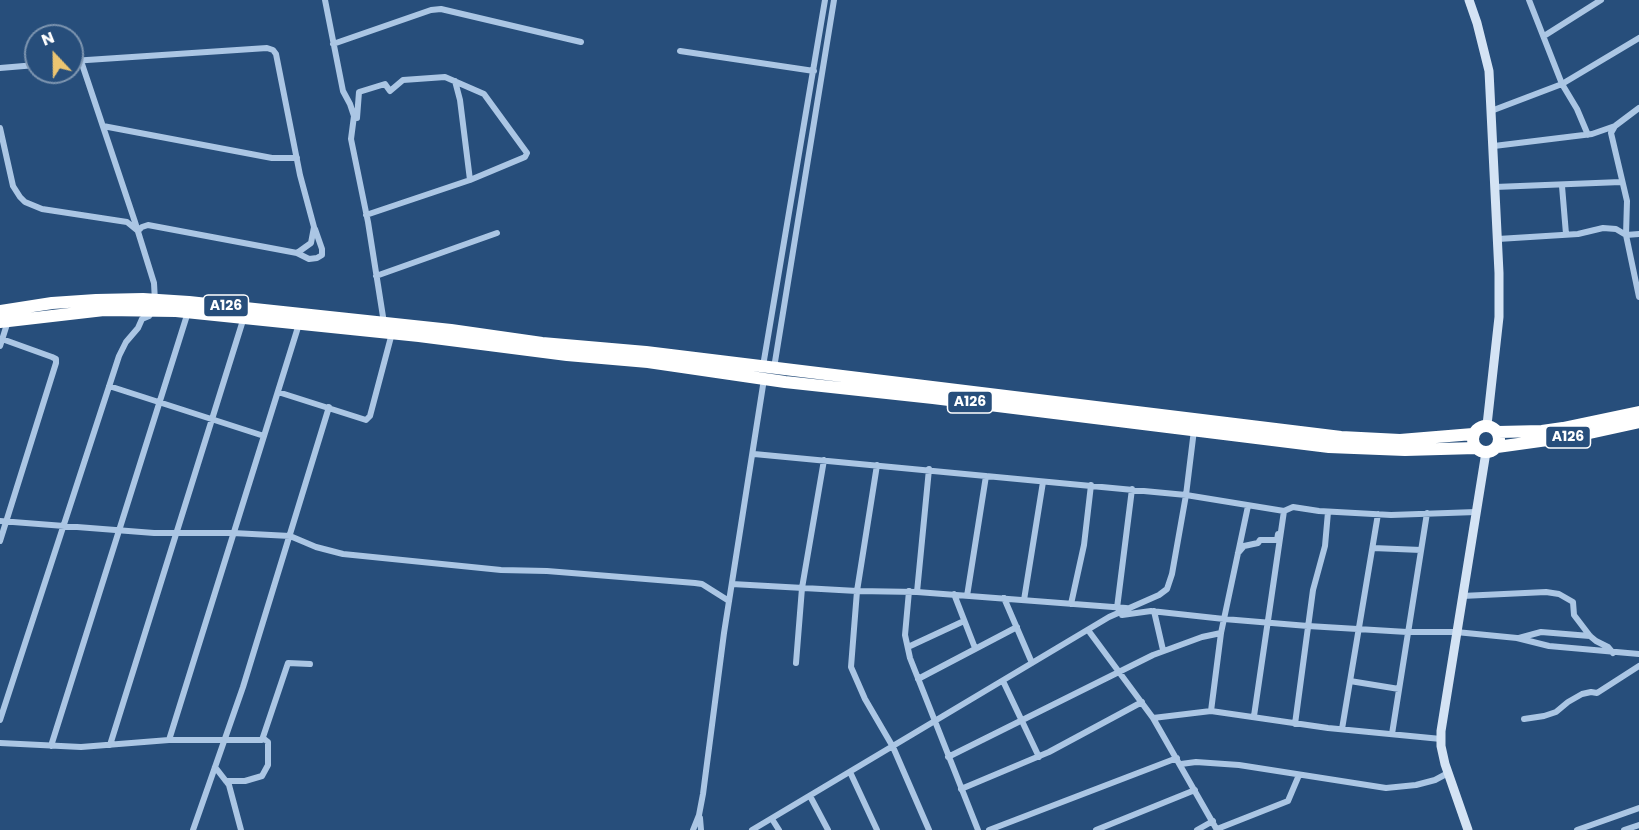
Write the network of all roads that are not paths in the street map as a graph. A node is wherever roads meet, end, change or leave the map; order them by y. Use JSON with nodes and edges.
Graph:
{"nodes":[{"id":1,"x":324,"y":0,"type":"edge"},
{"id":2,"x":825,"y":0,"type":"edge"},
{"id":3,"x":834,"y":0,"type":"edge"},
{"id":4,"x":1469,"y":0,"type":"edge"},
{"id":5,"x":1529,"y":0,"type":"edge"},
{"id":6,"x":1601,"y":0,"type":"edge"},
{"id":7,"x":1544,"y":36,"type":"junction"},
{"id":8,"x":1639,"y":38,"type":"edge"},
{"id":9,"x":581,"y":42,"type":"dead end"},
{"id":10,"x":333,"y":44,"type":"junction"},
{"id":11,"x":680,"y":51,"type":"dead end"},
{"id":12,"x":84,"y":61,"type":"edge"},
{"id":13,"x":24,"y":66,"type":"edge"},
{"id":14,"x":0,"y":68,"type":"edge"},
{"id":15,"x":84,"y":70,"type":"edge"},
{"id":16,"x":814,"y":71,"type":"junction"},
{"id":17,"x":455,"y":81,"type":"junction"},
{"id":18,"x":1562,"y":84,"type":"junction"},
{"id":19,"x":1639,"y":108,"type":"edge"},
{"id":20,"x":1491,"y":111,"type":"junction"},
{"id":21,"x":103,"y":126,"type":"junction"},
{"id":22,"x":1615,"y":126,"type":"junction"},
{"id":23,"x":0,"y":128,"type":"edge"},
{"id":24,"x":1588,"y":135,"type":"junction"},
{"id":25,"x":351,"y":139,"type":"junction"},
{"id":26,"x":1494,"y":146,"type":"junction"},
{"id":27,"x":297,"y":158,"type":"junction"},
{"id":28,"x":470,"y":180,"type":"junction"},
{"id":29,"x":1621,"y":182,"type":"junction"},
{"id":30,"x":1562,"y":186,"type":"junction"},
{"id":31,"x":1495,"y":187,"type":"junction"},
{"id":32,"x":366,"y":215,"type":"junction"},
{"id":33,"x":314,"y":227,"type":"junction"},
{"id":34,"x":138,"y":231,"type":"junction"},
{"id":35,"x":496,"y":233,"type":"dead end"},
{"id":36,"x":1566,"y":234,"type":"junction"},
{"id":37,"x":1639,"y":234,"type":"edge"},
{"id":38,"x":1626,"y":235,"type":"junction"},
{"id":39,"x":1497,"y":239,"type":"junction"},
{"id":40,"x":297,"y":253,"type":"junction"},
{"id":41,"x":376,"y":276,"type":"junction"},
{"id":42,"x":1639,"y":297,"type":"edge"},
{"id":43,"x":154,"y":305,"type":"junction"},
{"id":44,"x":188,"y":312,"type":"junction"},
{"id":45,"x":244,"y":317,"type":"junction"},
{"id":46,"x":3,"y":318,"type":"edge"},
{"id":47,"x":384,"y":322,"type":"junction"},
{"id":48,"x":299,"y":324,"type":"junction"},
{"id":49,"x":392,"y":333,"type":"junction"},
{"id":50,"x":450,"y":335,"type":"junction"},
{"id":51,"x":1,"y":343,"type":"edge"},
{"id":52,"x":767,"y":372,"type":"junction"},
{"id":53,"x":109,"y":386,"type":"junction"},
{"id":54,"x":278,"y":392,"type":"junction"},
{"id":55,"x":161,"y":403,"type":"junction"},
{"id":56,"x":329,"y":407,"type":"junction"},
{"id":57,"x":1639,"y":412,"type":"edge"},
{"id":58,"x":212,"y":420,"type":"junction"},
{"id":59,"x":1639,"y":422,"type":"edge"},
{"id":60,"x":1486,"y":425,"type":"junction"},
{"id":61,"x":1194,"y":430,"type":"junction"},
{"id":62,"x":1498,"y":432,"type":"junction"},
{"id":63,"x":1473,"y":434,"type":"junction"},
{"id":64,"x":264,"y":436,"type":"junction"},
{"id":65,"x":1486,"y":449,"type":"junction"},
{"id":66,"x":754,"y":454,"type":"junction"},
{"id":67,"x":824,"y":460,"type":"junction"},
{"id":68,"x":877,"y":465,"type":"junction"},
{"id":69,"x":929,"y":469,"type":"junction"},
{"id":70,"x":986,"y":476,"type":"junction"},
{"id":71,"x":1043,"y":482,"type":"junction"},
{"id":72,"x":1091,"y":485,"type":"junction"},
{"id":73,"x":1132,"y":489,"type":"junction"},
{"id":74,"x":1186,"y":495,"type":"junction"},
{"id":75,"x":1248,"y":506,"type":"junction"},
{"id":76,"x":1284,"y":511,"type":"junction"},
{"id":77,"x":1328,"y":512,"type":"junction"},
{"id":78,"x":1476,"y":512,"type":"junction"},
{"id":79,"x":1427,"y":513,"type":"junction"},
{"id":80,"x":1378,"y":514,"type":"junction"},
{"id":81,"x":3,"y":521,"type":"edge"},
{"id":82,"x":64,"y":526,"type":"junction"},
{"id":83,"x":120,"y":530,"type":"junction"},
{"id":84,"x":177,"y":533,"type":"junction"},
{"id":85,"x":233,"y":533,"type":"junction"},
{"id":86,"x":290,"y":536,"type":"junction"},
{"id":87,"x":0,"y":541,"type":"edge"},
{"id":88,"x":1373,"y":548,"type":"junction"},
{"id":89,"x":1421,"y":550,"type":"junction"},
{"id":90,"x":1237,"y":555,"type":"junction"},
{"id":91,"x":732,"y":584,"type":"junction"},
{"id":92,"x":802,"y":588,"type":"junction"},
{"id":93,"x":857,"y":591,"type":"junction"},
{"id":94,"x":909,"y":591,"type":"junction"},
{"id":95,"x":917,"y":592,"type":"junction"},
{"id":96,"x":954,"y":594,"type":"junction"},
{"id":97,"x":967,"y":596,"type":"junction"},
{"id":98,"x":1462,"y":596,"type":"junction"},
{"id":99,"x":1004,"y":598,"type":"junction"},
{"id":100,"x":1024,"y":600,"type":"junction"},
{"id":101,"x":729,"y":601,"type":"junction"},
{"id":102,"x":1071,"y":604,"type":"junction"},
{"id":103,"x":1117,"y":608,"type":"junction"},
{"id":104,"x":1128,"y":609,"type":"junction"},
{"id":105,"x":1155,"y":611,"type":"junction"},
{"id":106,"x":1110,"y":617,"type":"junction"},
{"id":107,"x":1224,"y":619,"type":"junction"},
{"id":108,"x":964,"y":621,"type":"junction"},
{"id":109,"x":1267,"y":623,"type":"junction"},
{"id":110,"x":1308,"y":626,"type":"junction"},
{"id":111,"x":1017,"y":627,"type":"junction"},
{"id":112,"x":1358,"y":628,"type":"junction"},
{"id":113,"x":1088,"y":630,"type":"junction"},
{"id":114,"x":1456,"y":632,"type":"junction"},
{"id":115,"x":1221,"y":633,"type":"junction"},
{"id":116,"x":1407,"y":633,"type":"junction"},
{"id":117,"x":1590,"y":636,"type":"junction"},
{"id":118,"x":1518,"y":638,"type":"junction"},
{"id":119,"x":908,"y":647,"type":"junction"},
{"id":120,"x":975,"y":648,"type":"junction"},
{"id":121,"x":1162,"y":650,"type":"junction"},
{"id":122,"x":1613,"y":653,"type":"junction"},
{"id":123,"x":1639,"y":654,"type":"edge"},
{"id":124,"x":796,"y":663,"type":"dead end"},
{"id":125,"x":1032,"y":663,"type":"junction"},
{"id":126,"x":309,"y":664,"type":"dead end"},
{"id":127,"x":1639,"y":666,"type":"edge"},
{"id":128,"x":1119,"y":672,"type":"junction"},
{"id":129,"x":918,"y":679,"type":"junction"},
{"id":130,"x":1003,"y":681,"type":"junction"},
{"id":131,"x":1350,"y":681,"type":"junction"},
{"id":132,"x":1399,"y":689,"type":"junction"},
{"id":133,"x":1142,"y":702,"type":"junction"},
{"id":134,"x":1211,"y":711,"type":"junction"},
{"id":135,"x":1254,"y":716,"type":"junction"},
{"id":136,"x":1153,"y":718,"type":"junction"},
{"id":137,"x":1524,"y":719,"type":"dead end"},
{"id":138,"x":0,"y":720,"type":"edge"},
{"id":139,"x":1022,"y":720,"type":"junction"},
{"id":140,"x":935,"y":721,"type":"junction"},
{"id":141,"x":1296,"y":724,"type":"junction"},
{"id":142,"x":1342,"y":729,"type":"junction"},
{"id":143,"x":1392,"y":734,"type":"junction"},
{"id":144,"x":263,"y":738,"type":"junction"},
{"id":145,"x":224,"y":739,"type":"junction"},
{"id":146,"x":1441,"y":739,"type":"junction"},
{"id":147,"x":168,"y":740,"type":"junction"},
{"id":148,"x":0,"y":743,"type":"edge"},
{"id":149,"x":110,"y":745,"type":"junction"},
{"id":150,"x":51,"y":746,"type":"junction"},
{"id":151,"x":893,"y":747,"type":"junction"},
{"id":152,"x":948,"y":757,"type":"junction"},
{"id":153,"x":1039,"y":757,"type":"junction"},
{"id":154,"x":1179,"y":761,"type":"junction"},
{"id":155,"x":215,"y":767,"type":"junction"},
{"id":156,"x":850,"y":772,"type":"junction"},
{"id":157,"x":1448,"y":773,"type":"junction"},
{"id":158,"x":1299,"y":775,"type":"junction"},
{"id":159,"x":226,"y":781,"type":"junction"},
{"id":160,"x":961,"y":789,"type":"junction"},
{"id":161,"x":1195,"y":790,"type":"junction"},
{"id":162,"x":810,"y":796,"type":"junction"},
{"id":163,"x":1639,"y":808,"type":"edge"},
{"id":164,"x":699,"y":815,"type":"junction"},
{"id":165,"x":772,"y":819,"type":"junction"},
{"id":166,"x":1213,"y":821,"type":"junction"},
{"id":167,"x":1639,"y":825,"type":"edge"},
{"id":168,"x":194,"y":830,"type":"edge"},
{"id":169,"x":241,"y":830,"type":"edge"},
{"id":170,"x":693,"y":830,"type":"edge"},
{"id":171,"x":700,"y":830,"type":"edge"},
{"id":172,"x":752,"y":830,"type":"edge"},
{"id":173,"x":779,"y":830,"type":"edge"},
{"id":174,"x":828,"y":830,"type":"edge"},
{"id":175,"x":877,"y":830,"type":"edge"},
{"id":176,"x":929,"y":830,"type":"edge"},
{"id":177,"x":978,"y":830,"type":"edge"},
{"id":178,"x":989,"y":830,"type":"edge"},
{"id":179,"x":1096,"y":830,"type":"edge"},
{"id":180,"x":1197,"y":830,"type":"edge"},
{"id":181,"x":1217,"y":830,"type":"edge"},
{"id":182,"x":1468,"y":830,"type":"edge"},
{"id":183,"x":1577,"y":830,"type":"edge"},
{"id":184,"x":1624,"y":830,"type":"edge"}],
"edges":[{"from":1,"to":10,"type":"street"},
{"from":2,"to":16,"type":"street"},
{"from":3,"to":52,"type":"street"},
{"from":4,"to":20,"type":"street"},
{"from":5,"to":7,"type":"street"},
{"from":6,"to":7,"type":"street"},
{"from":7,"to":18,"type":"street"},
{"from":8,"to":18,"type":"street"},
{"from":9,"to":10,"type":"street"},
{"from":10,"to":25,"type":"street"},
{"from":11,"to":16,"type":"street"},
{"from":12,"to":27,"type":"street"},
{"from":13,"to":14,"type":"street"},
{"from":15,"to":21,"type":"street"},
{"from":16,"to":52,"type":"street"},
{"from":17,"to":25,"type":"street"},
{"from":17,"to":28,"type":"street"},
{"from":17,"to":28,"type":"street"},
{"from":18,"to":20,"type":"street"},
{"from":18,"to":24,"type":"street"},
{"from":19,"to":22,"type":"street"},
{"from":20,"to":26,"type":"street"},
{"from":21,"to":27,"type":"street"},
{"from":21,"to":34,"type":"street"},
{"from":22,"to":24,"type":"street"},
{"from":22,"to":29,"type":"street"},
{"from":23,"to":34,"type":"street"},
{"from":24,"to":26,"type":"street"},
{"from":25,"to":32,"type":"street"},
{"from":26,"to":31,"type":"street"},
{"from":27,"to":33,"type":"street"},
{"from":28,"to":32,"type":"street"},
{"from":29,"to":30,"type":"street"},
{"from":29,"to":38,"type":"street"},
{"from":30,"to":31,"type":"street"},
{"from":30,"to":36,"type":"street"},
{"from":31,"to":39,"type":"street"},
{"from":32,"to":41,"type":"street"},
{"from":33,"to":40,"type":"street"},
{"from":33,"to":40,"type":"street"},
{"from":34,"to":40,"type":"street"},
{"from":34,"to":43,"type":"street"},
{"from":35,"to":41,"type":"street"},
{"from":36,"to":38,"type":"street"},
{"from":36,"to":39,"type":"street"},
{"from":37,"to":38,"type":"street"},
{"from":38,"to":42,"type":"street"},
{"from":39,"to":60,"type":"street"},
{"from":41,"to":47,"type":"street"},
{"from":43,"to":44,"type":"highway","number":"A126"},
{"from":43,"to":46,"type":"highway","number":"A126"},
{"from":43,"to":47,"type":"highway","number":"A126"},
{"from":43,"to":53,"type":"street"},
{"from":44,"to":45,"type":"highway","number":"A126"},
{"from":44,"to":55,"type":"street"},
{"from":45,"to":48,"type":"highway","number":"A126"},
{"from":45,"to":58,"type":"street"},
{"from":46,"to":51,"type":"street"},
{"from":47,"to":50,"type":"highway","number":"A126"},
{"from":48,"to":49,"type":"highway","number":"A126"},
{"from":48,"to":54,"type":"street"},
{"from":49,"to":50,"type":"highway","number":"A126"},
{"from":49,"to":56,"type":"street"},
{"from":50,"to":52,"type":"highway","number":"A126"},
{"from":51,"to":81,"type":"street"},
{"from":52,"to":61,"type":"highway","number":"A126"},
{"from":52,"to":63,"type":"highway","number":"A126"},
{"from":52,"to":66,"type":"street"},
{"from":53,"to":55,"type":"street"},
{"from":53,"to":82,"type":"street"},
{"from":54,"to":56,"type":"street"},
{"from":54,"to":64,"type":"street"},
{"from":55,"to":58,"type":"street"},
{"from":55,"to":83,"type":"street"},
{"from":56,"to":86,"type":"street"},
{"from":57,"to":62,"type":"highway","number":"A126"},
{"from":58,"to":64,"type":"street"},
{"from":58,"to":84,"type":"street"},
{"from":59,"to":65,"type":"highway","number":"A126"},
{"from":60,"to":62,"type":"highway"},
{"from":60,"to":63,"type":"highway","number":"A126"},
{"from":61,"to":65,"type":"highway","number":"A126"},
{"from":61,"to":74,"type":"street"},
{"from":62,"to":65,"type":"highway"},
{"from":63,"to":65,"type":"highway"},
{"from":64,"to":85,"type":"street"},
{"from":65,"to":78,"type":"street"},
{"from":66,"to":67,"type":"street"},
{"from":66,"to":91,"type":"street"},
{"from":67,"to":68,"type":"street"},
{"from":67,"to":92,"type":"street"},
{"from":68,"to":69,"type":"street"},
{"from":68,"to":93,"type":"street"},
{"from":69,"to":70,"type":"street"},
{"from":69,"to":95,"type":"street"},
{"from":70,"to":71,"type":"street"},
{"from":70,"to":97,"type":"street"},
{"from":71,"to":72,"type":"street"},
{"from":71,"to":100,"type":"street"},
{"from":72,"to":73,"type":"street"},
{"from":72,"to":102,"type":"street"},
{"from":73,"to":74,"type":"street"},
{"from":73,"to":103,"type":"street"},
{"from":74,"to":75,"type":"street"},
{"from":74,"to":104,"type":"street"},
{"from":75,"to":76,"type":"street"},
{"from":75,"to":90,"type":"street"},
{"from":76,"to":77,"type":"street"},
{"from":76,"to":90,"type":"street"},
{"from":76,"to":109,"type":"street"},
{"from":77,"to":80,"type":"street"},
{"from":77,"to":110,"type":"street"},
{"from":78,"to":79,"type":"street"},
{"from":78,"to":98,"type":"street"},
{"from":79,"to":80,"type":"street"},
{"from":79,"to":89,"type":"street"},
{"from":80,"to":88,"type":"street"},
{"from":81,"to":82,"type":"street"},
{"from":81,"to":87,"type":"street"},
{"from":82,"to":83,"type":"street"},
{"from":82,"to":138,"type":"street"},
{"from":83,"to":84,"type":"street"},
{"from":83,"to":150,"type":"street"},
{"from":84,"to":85,"type":"street"},
{"from":84,"to":149,"type":"street"},
{"from":85,"to":86,"type":"street"},
{"from":85,"to":147,"type":"street"},
{"from":86,"to":101,"type":"street"},
{"from":86,"to":145,"type":"street"},
{"from":88,"to":89,"type":"street"},
{"from":88,"to":112,"type":"street"},
{"from":89,"to":116,"type":"street"},
{"from":90,"to":107,"type":"street"},
{"from":91,"to":92,"type":"street"},
{"from":91,"to":101,"type":"street"},
{"from":92,"to":93,"type":"street"},
{"from":92,"to":124,"type":"street"},
{"from":93,"to":94,"type":"street"},
{"from":93,"to":151,"type":"street"},
{"from":94,"to":95,"type":"street"},
{"from":94,"to":119,"type":"street"},
{"from":95,"to":96,"type":"street"},
{"from":96,"to":97,"type":"street"},
{"from":96,"to":108,"type":"street"},
{"from":97,"to":99,"type":"street"},
{"from":98,"to":114,"type":"street"},
{"from":98,"to":117,"type":"street"},
{"from":99,"to":100,"type":"street"},
{"from":99,"to":111,"type":"street"},
{"from":100,"to":102,"type":"street"},
{"from":101,"to":164,"type":"street"},
{"from":102,"to":103,"type":"street"},
{"from":103,"to":104,"type":"street"},
{"from":104,"to":106,"type":"street"},
{"from":105,"to":106,"type":"street"},
{"from":105,"to":107,"type":"street"},
{"from":105,"to":121,"type":"street"},
{"from":106,"to":113,"type":"street"},
{"from":107,"to":109,"type":"street"},
{"from":107,"to":115,"type":"street"},
{"from":108,"to":119,"type":"street"},
{"from":108,"to":120,"type":"street"},
{"from":109,"to":110,"type":"street"},
{"from":109,"to":135,"type":"street"},
{"from":110,"to":112,"type":"street"},
{"from":110,"to":141,"type":"street"},
{"from":111,"to":120,"type":"street"},
{"from":111,"to":125,"type":"street"},
{"from":112,"to":116,"type":"street"},
{"from":112,"to":131,"type":"street"},
{"from":113,"to":125,"type":"street"},
{"from":113,"to":128,"type":"street"},
{"from":114,"to":116,"type":"street"},
{"from":114,"to":118,"type":"street"},
{"from":114,"to":146,"type":"street"},
{"from":115,"to":121,"type":"street"},
{"from":115,"to":134,"type":"street"},
{"from":116,"to":132,"type":"street"},
{"from":117,"to":118,"type":"street"},
{"from":117,"to":122,"type":"street"},
{"from":118,"to":122,"type":"street"},
{"from":119,"to":129,"type":"street"},
{"from":120,"to":129,"type":"street"},
{"from":121,"to":128,"type":"street"},
{"from":122,"to":123,"type":"street"},
{"from":125,"to":130,"type":"street"},
{"from":126,"to":144,"type":"street"},
{"from":127,"to":137,"type":"street"},
{"from":128,"to":133,"type":"street"},
{"from":128,"to":139,"type":"street"},
{"from":129,"to":140,"type":"street"},
{"from":130,"to":139,"type":"street"},
{"from":130,"to":140,"type":"street"},
{"from":131,"to":132,"type":"street"},
{"from":131,"to":142,"type":"street"},
{"from":132,"to":143,"type":"street"},
{"from":133,"to":136,"type":"street"},
{"from":133,"to":153,"type":"street"},
{"from":134,"to":135,"type":"street"},
{"from":134,"to":136,"type":"street"},
{"from":135,"to":141,"type":"street"},
{"from":136,"to":154,"type":"street"},
{"from":139,"to":152,"type":"street"},
{"from":139,"to":153,"type":"street"},
{"from":140,"to":151,"type":"street"},
{"from":140,"to":152,"type":"street"},
{"from":141,"to":142,"type":"street"},
{"from":142,"to":143,"type":"street"},
{"from":143,"to":146,"type":"street"},
{"from":144,"to":145,"type":"street"},
{"from":144,"to":159,"type":"street"},
{"from":145,"to":147,"type":"street"},
{"from":145,"to":155,"type":"street"},
{"from":146,"to":157,"type":"street"},
{"from":147,"to":149,"type":"street"},
{"from":148,"to":150,"type":"street"},
{"from":149,"to":150,"type":"street"},
{"from":151,"to":156,"type":"street"},
{"from":151,"to":176,"type":"street"},
{"from":152,"to":160,"type":"street"},
{"from":153,"to":160,"type":"street"},
{"from":154,"to":158,"type":"street"},
{"from":154,"to":161,"type":"street"},
{"from":154,"to":178,"type":"street"},
{"from":155,"to":159,"type":"street"},
{"from":155,"to":168,"type":"street"},
{"from":156,"to":162,"type":"street"},
{"from":156,"to":175,"type":"street"},
{"from":157,"to":158,"type":"street"},
{"from":157,"to":182,"type":"street"},
{"from":158,"to":181,"type":"street"},
{"from":159,"to":169,"type":"street"},
{"from":160,"to":177,"type":"street"},
{"from":161,"to":166,"type":"street"},
{"from":161,"to":179,"type":"street"},
{"from":162,"to":165,"type":"street"},
{"from":162,"to":174,"type":"street"},
{"from":163,"to":183,"type":"street"},
{"from":164,"to":170,"type":"street"},
{"from":164,"to":171,"type":"street"},
{"from":165,"to":172,"type":"street"},
{"from":165,"to":173,"type":"street"},
{"from":166,"to":180,"type":"street"},
{"from":166,"to":181,"type":"street"},
{"from":167,"to":184,"type":"street"}]}
